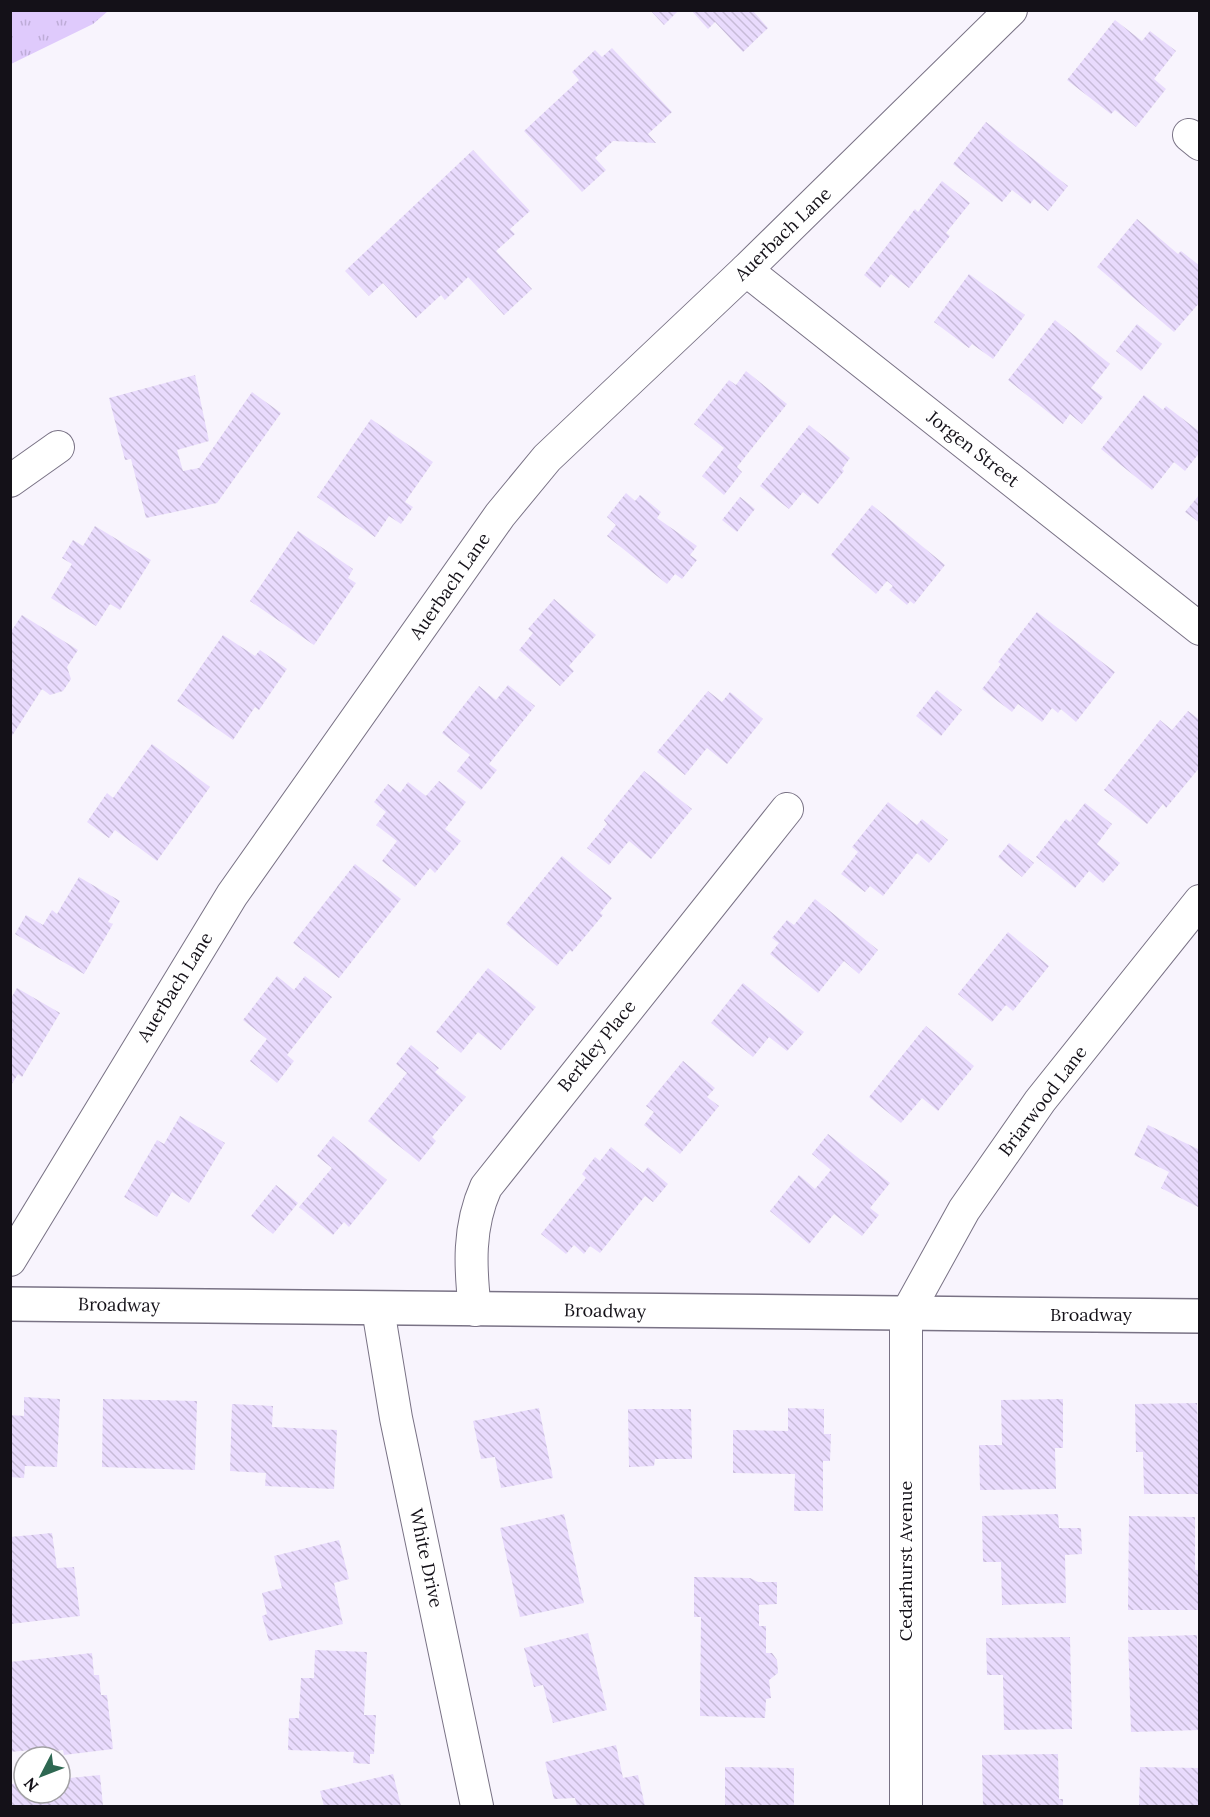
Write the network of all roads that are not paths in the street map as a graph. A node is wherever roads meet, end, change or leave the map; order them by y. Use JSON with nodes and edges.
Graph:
{"nodes":[{"id":1,"x":1011,"y":10,"type":"edge"},
{"id":2,"x":746,"y":270,"type":"junction"},
{"id":3,"x":58,"y":447,"type":"dead end"},
{"id":4,"x":10,"y":481,"type":"edge"},
{"id":5,"x":1200,"y":629,"type":"edge"},
{"id":6,"x":787,"y":809,"type":"dead end"},
{"id":7,"x":1200,"y":901,"type":"edge"},
{"id":8,"x":10,"y":1260,"type":"edge"},
{"id":9,"x":10,"y":1304,"type":"edge"},
{"id":10,"x":378,"y":1309,"type":"junction"},
{"id":11,"x":475,"y":1310,"type":"junction"},
{"id":12,"x":906,"y":1315,"type":"junction"},
{"id":13,"x":1200,"y":1316,"type":"edge"},
{"id":14,"x":477,"y":1806,"type":"edge"},
{"id":15,"x":906,"y":1806,"type":"edge"}],
"edges":[{"from":1,"to":2,"type":"street","name":"Auerbach Lane"},
{"from":2,"to":5,"type":"street","name":"Jorgen Street"},
{"from":2,"to":8,"type":"street","name":"Auerbach Lane"},
{"from":3,"to":4,"type":"street"},
{"from":6,"to":11,"type":"street","name":"Berkley Place"},
{"from":7,"to":12,"type":"street","name":"Briarwood Lane"},
{"from":9,"to":10,"type":"main road","name":"Broadway"},
{"from":10,"to":11,"type":"main road","name":"Broadway"},
{"from":10,"to":14,"type":"street","name":"White Drive"},
{"from":11,"to":12,"type":"main road","name":"Broadway"},
{"from":12,"to":13,"type":"main road","name":"Broadway"},
{"from":12,"to":15,"type":"street","name":"Cedarhurst Avenue"}]}
